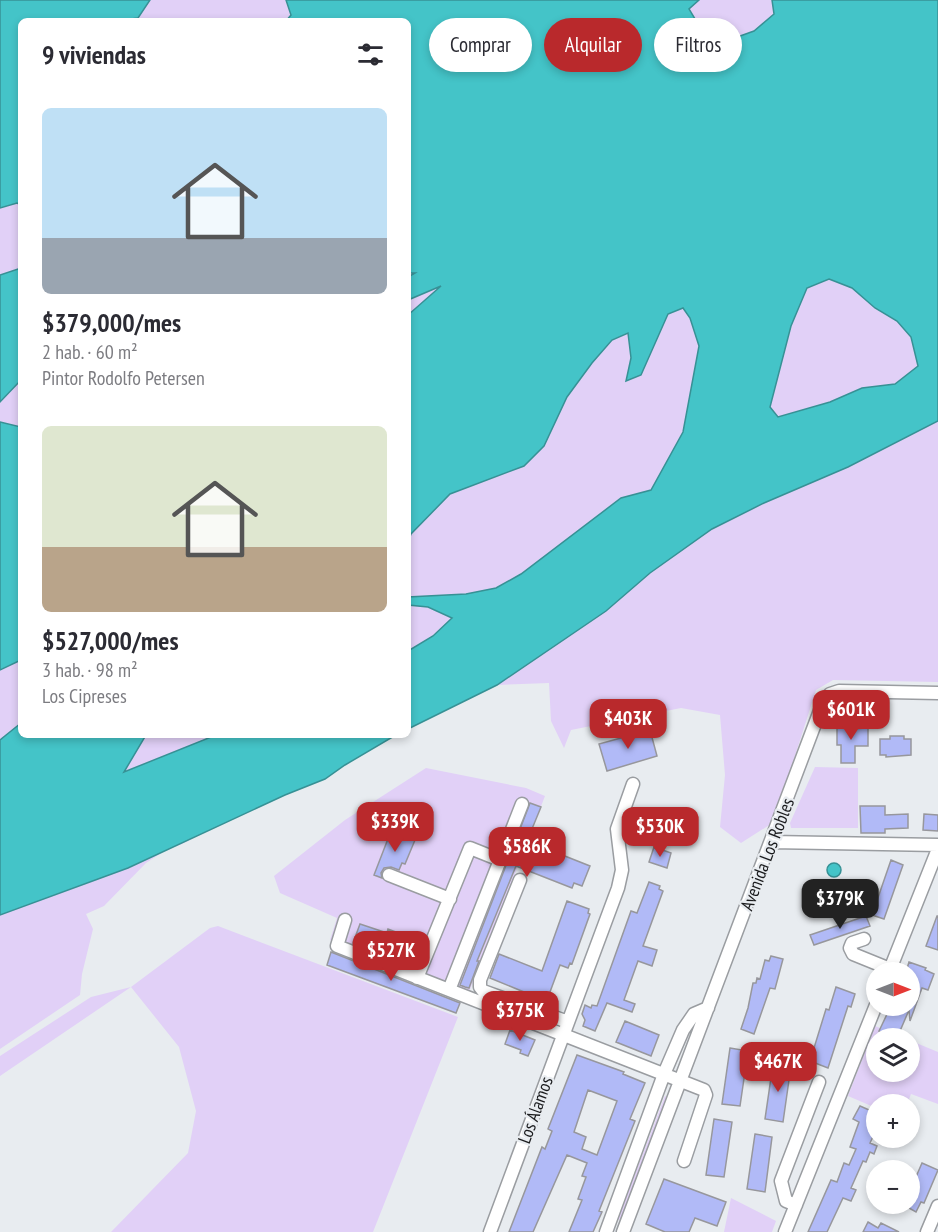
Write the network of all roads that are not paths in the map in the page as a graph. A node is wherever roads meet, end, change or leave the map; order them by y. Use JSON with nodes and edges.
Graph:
{"nodes":[{"id":1,"x":938,"y":693,"type":"edge"},
{"id":2,"x":633,"y":784,"type":"dead end"},
{"id":3,"x":522,"y":804,"type":"dead end"},
{"id":4,"x":772,"y":842,"type":"junction"},
{"id":5,"x":938,"y":847,"type":"edge"},
{"id":6,"x":500,"y":860,"type":"junction"},
{"id":7,"x":389,"y":875,"type":"dead end"},
{"id":8,"x":520,"y":880,"type":"dead end"},
{"id":9,"x":450,"y":898,"type":"junction"},
{"id":10,"x":345,"y":920,"type":"dead end"},
{"id":11,"x":864,"y":939,"type":"dead end"},
{"id":12,"x":872,"y":962,"type":"edge"},
{"id":13,"x":893,"y":962,"type":"edge"},
{"id":14,"x":417,"y":978,"type":"junction"},
{"id":15,"x":449,"y":990,"type":"junction"},
{"id":16,"x":708,"y":1008,"type":"junction"},
{"id":17,"x":872,"y":1016,"type":"edge"},
{"id":18,"x":568,"y":1022,"type":"junction"},
{"id":19,"x":562,"y":1035,"type":"junction"},
{"id":20,"x":664,"y":1074,"type":"junction"},
{"id":21,"x":680,"y":1080,"type":"junction"},
{"id":22,"x":819,"y":1082,"type":"dead end"},
{"id":23,"x":684,"y":1161,"type":"dead end"},
{"id":24,"x":796,"y":1205,"type":"junction"},
{"id":25,"x":938,"y":1206,"type":"edge"},
{"id":26,"x":608,"y":1231,"type":"edge"},
{"id":27,"x":490,"y":1232,"type":"edge"},
{"id":28,"x":623,"y":1232,"type":"edge"},
{"id":29,"x":785,"y":1232,"type":"edge"},
{"id":30,"x":927,"y":1232,"type":"edge"}],
"edges":[{"from":1,"to":4,"type":"street","name":"Avenida Los Robles"},
{"from":2,"to":18,"type":"street","name":"Los Álamos"},
{"from":3,"to":6,"type":"street"},
{"from":4,"to":5,"type":"street"},
{"from":4,"to":16,"type":"street","name":"Avenida Los Robles"},
{"from":5,"to":13,"type":"street"},
{"from":6,"to":9,"type":"street"},
{"from":6,"to":15,"type":"street"},
{"from":7,"to":9,"type":"street"},
{"from":8,"to":18,"type":"street"},
{"from":9,"to":14,"type":"street"},
{"from":10,"to":14,"type":"street"},
{"from":11,"to":12,"type":"street"},
{"from":14,"to":15,"type":"street"},
{"from":15,"to":19,"type":"street"},
{"from":16,"to":20,"type":"street","name":"Avenida Los Robles"},
{"from":16,"to":21,"type":"street","name":"Avenida Los Robles"},
{"from":17,"to":24,"type":"street"},
{"from":18,"to":19,"type":"street","name":"Los Álamos"},
{"from":19,"to":20,"type":"street"},
{"from":19,"to":27,"type":"street","name":"Los Álamos"},
{"from":20,"to":21,"type":"street"},
{"from":20,"to":26,"type":"street","name":"Avenida Los Robles"},
{"from":21,"to":23,"type":"street"},
{"from":21,"to":28,"type":"street","name":"Avenida Los Robles"},
{"from":22,"to":24,"type":"street"},
{"from":24,"to":29,"type":"street"},
{"from":25,"to":30,"type":"street"}]}
